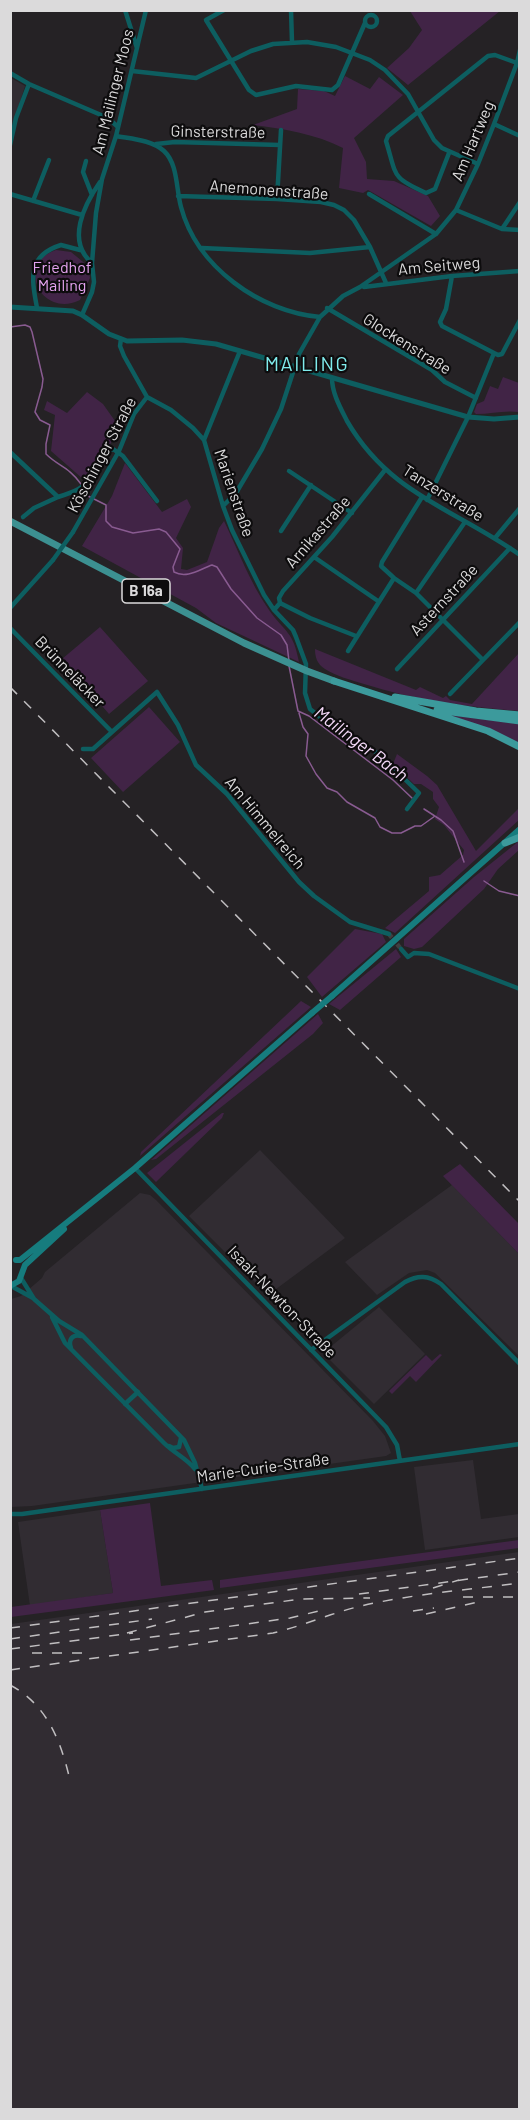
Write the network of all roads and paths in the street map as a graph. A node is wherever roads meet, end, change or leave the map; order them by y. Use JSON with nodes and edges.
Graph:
{"nodes":[{"id":1,"x":124,"y":10,"type":"edge"},
{"id":2,"x":146,"y":10,"type":"edge"},
{"id":3,"x":224,"y":10,"type":"edge"},
{"id":4,"x":291,"y":10,"type":"edge"},
{"id":5,"x":365,"y":23,"type":"dead end"},
{"id":6,"x":292,"y":42,"type":"junction"},
{"id":7,"x":137,"y":48,"type":"junction"},
{"id":8,"x":519,"y":50,"type":"edge"},
{"id":9,"x":352,"y":52,"type":"junction"},
{"id":10,"x":230,"y":60,"type":"junction"},
{"id":11,"x":517,"y":63,"type":"junction"},
{"id":12,"x":132,"y":71,"type":"junction"},
{"id":13,"x":10,"y":73,"type":"edge"},
{"id":14,"x":29,"y":84,"type":"junction"},
{"id":15,"x":419,"y":111,"type":"junction"},
{"id":16,"x":494,"y":124,"type":"junction"},
{"id":17,"x":118,"y":127,"type":"junction"},
{"id":18,"x":281,"y":130,"type":"dead end"},
{"id":19,"x":116,"y":136,"type":"junction"},
{"id":20,"x":519,"y":136,"type":"edge"},
{"id":21,"x":156,"y":144,"type":"junction"},
{"id":22,"x":10,"y":145,"type":"edge"},
{"id":23,"x":280,"y":145,"type":"junction"},
{"id":24,"x":449,"y":153,"type":"junction"},
{"id":25,"x":49,"y":160,"type":"dead end"},
{"id":26,"x":86,"y":161,"type":"dead end"},
{"id":27,"x":478,"y":164,"type":"junction"},
{"id":28,"x":102,"y":179,"type":"junction"},
{"id":29,"x":10,"y":194,"type":"edge"},
{"id":30,"x":369,"y":194,"type":"dead end"},
{"id":31,"x":92,"y":195,"type":"junction"},
{"id":32,"x":178,"y":196,"type":"junction"},
{"id":33,"x":277,"y":199,"type":"junction"},
{"id":34,"x":33,"y":201,"type":"junction"},
{"id":35,"x":519,"y":202,"type":"edge"},
{"id":36,"x":456,"y":210,"type":"junction"},
{"id":37,"x":96,"y":213,"type":"junction"},
{"id":38,"x":82,"y":215,"type":"junction"},
{"id":39,"x":502,"y":229,"type":"junction"},
{"id":40,"x":519,"y":230,"type":"edge"},
{"id":41,"x":436,"y":234,"type":"junction"},
{"id":42,"x":370,"y":247,"type":"junction"},
{"id":43,"x":202,"y":248,"type":"junction"},
{"id":44,"x":81,"y":250,"type":"junction"},
{"id":45,"x":92,"y":263,"type":"junction"},
{"id":46,"x":519,"y":271,"type":"edge"},
{"id":47,"x":380,"y":273,"type":"junction"},
{"id":48,"x":452,"y":276,"type":"junction"},
{"id":49,"x":386,"y":283,"type":"junction"},
{"id":50,"x":360,"y":287,"type":"junction"},
{"id":51,"x":10,"y":306,"type":"edge"},
{"id":52,"x":37,"y":308,"type":"junction"},
{"id":53,"x":327,"y":308,"type":"junction"},
{"id":54,"x":82,"y":315,"type":"junction"},
{"id":55,"x":320,"y":317,"type":"junction"},
{"id":56,"x":519,"y":320,"type":"edge"},
{"id":57,"x":121,"y":339,"type":"junction"},
{"id":58,"x":240,"y":351,"type":"junction"},
{"id":59,"x":494,"y":353,"type":"junction"},
{"id":60,"x":295,"y":367,"type":"junction"},
{"id":61,"x":332,"y":378,"type":"junction"},
{"id":62,"x":147,"y":397,"type":"junction"},
{"id":63,"x":476,"y":398,"type":"junction"},
{"id":64,"x":468,"y":417,"type":"junction"},
{"id":65,"x":519,"y":417,"type":"edge"},
{"id":66,"x":204,"y":440,"type":"junction"},
{"id":67,"x":119,"y":451,"type":"junction"},
{"id":68,"x":10,"y":452,"type":"edge"},
{"id":69,"x":385,"y":470,"type":"junction"},
{"id":70,"x":290,"y":471,"type":"dead end"},
{"id":71,"x":311,"y":485,"type":"junction"},
{"id":72,"x":58,"y":497,"type":"junction"},
{"id":73,"x":425,"y":499,"type":"junction"},
{"id":74,"x":157,"y":501,"type":"dead end"},
{"id":75,"x":223,"y":506,"type":"junction"},
{"id":76,"x":519,"y":508,"type":"edge"},
{"id":77,"x":352,"y":513,"type":"junction"},
{"id":78,"x":23,"y":517,"type":"dead end"},
{"id":79,"x":10,"y":521,"type":"edge"},
{"id":80,"x":465,"y":522,"type":"junction"},
{"id":81,"x":281,"y":531,"type":"dead end"},
{"id":82,"x":495,"y":538,"type":"junction"},
{"id":83,"x":510,"y":548,"type":"junction"},
{"id":84,"x":519,"y":555,"type":"edge"},
{"id":85,"x":314,"y":557,"type":"junction"},
{"id":86,"x":394,"y":578,"type":"junction"},
{"id":87,"x":416,"y":593,"type":"junction"},
{"id":88,"x":378,"y":601,"type":"junction"},
{"id":89,"x":280,"y":603,"type":"junction"},
{"id":90,"x":10,"y":608,"type":"edge"},
{"id":91,"x":274,"y":610,"type":"junction"},
{"id":92,"x":443,"y":619,"type":"junction"},
{"id":93,"x":519,"y":622,"type":"edge"},
{"id":94,"x":10,"y":628,"type":"edge"},
{"id":95,"x":356,"y":636,"type":"junction"},
{"id":96,"x":348,"y":651,"type":"dead end"},
{"id":97,"x":483,"y":660,"type":"junction"},
{"id":98,"x":397,"y":669,"type":"dead end"},
{"id":99,"x":307,"y":671,"type":"junction"},
{"id":100,"x":334,"y":681,"type":"joint"},
{"id":101,"x":349,"y":686,"type":"junction"},
{"id":102,"x":450,"y":694,"type":"dead end"},
{"id":103,"x":399,"y":703,"type":"junction"},
{"id":104,"x":519,"y":715,"type":"edge"},
{"id":105,"x":519,"y":721,"type":"edge"},
{"id":106,"x":112,"y":732,"type":"junction"},
{"id":107,"x":519,"y":747,"type":"edge"},
{"id":108,"x":83,"y":748,"type":"dead end"},
{"id":109,"x":406,"y":809,"type":"dead end"},
{"id":110,"x":519,"y":829,"type":"edge"},
{"id":111,"x":519,"y":837,"type":"edge"},
{"id":112,"x":505,"y":843,"type":"junction"},
{"id":113,"x":389,"y":934,"type":"tunnel mouth"},
{"id":114,"x":401,"y":949,"type":"tunnel mouth"},
{"id":115,"x":519,"y":989,"type":"edge"},
{"id":116,"x":135,"y":1168,"type":"junction"},
{"id":117,"x":126,"y":1175,"type":"junction"},
{"id":118,"x":13,"y":1259,"type":"edge"},
{"id":119,"x":21,"y":1274,"type":"junction"},
{"id":120,"x":11,"y":1286,"type":"edge"},
{"id":121,"x":34,"y":1299,"type":"junction"},
{"id":122,"x":51,"y":1315,"type":"junction"},
{"id":123,"x":86,"y":1339,"type":"junction"},
{"id":124,"x":71,"y":1349,"type":"junction"},
{"id":125,"x":311,"y":1350,"type":"junction"},
{"id":126,"x":519,"y":1364,"type":"edge"},
{"id":127,"x":138,"y":1392,"type":"junction"},
{"id":128,"x":125,"y":1404,"type":"junction"},
{"id":129,"x":181,"y":1436,"type":"junction"},
{"id":130,"x":164,"y":1443,"type":"junction"},
{"id":131,"x":519,"y":1444,"type":"edge"},
{"id":132,"x":399,"y":1461,"type":"junction"},
{"id":133,"x":197,"y":1472,"type":"junction"},
{"id":134,"x":202,"y":1488,"type":"junction"},
{"id":135,"x":10,"y":1514,"type":"edge"}],
"edges":[{"from":1,"to":7,"type":"street"},
{"from":2,"to":7,"type":"street","name":"Am Mailinger Moos"},
{"from":3,"to":10,"type":"street"},
{"from":4,"to":6,"type":"street"},
{"from":5,"to":9,"type":"street"},
{"from":6,"to":9,"type":"street"},
{"from":6,"to":10,"type":"street"},
{"from":7,"to":12,"type":"street","name":"Am Mailinger Moos"},
{"from":8,"to":11,"type":"street","name":"Am Hartweg"},
{"from":9,"to":10,"type":"street"},
{"from":9,"to":15,"type":"street"},
{"from":10,"to":12,"type":"street"},
{"from":11,"to":15,"type":"street"},
{"from":11,"to":16,"type":"street","name":"Am Hartweg"},
{"from":12,"to":17,"type":"street","name":"Am Mailinger Moos"},
{"from":13,"to":14,"type":"street"},
{"from":14,"to":17,"type":"street"},
{"from":14,"to":22,"type":"street"},
{"from":15,"to":24,"type":"street"},
{"from":15,"to":24,"type":"street"},
{"from":16,"to":20,"type":"street"},
{"from":16,"to":27,"type":"street","name":"Am Hartweg"},
{"from":17,"to":19,"type":"street","name":"Am Mailinger Moos"},
{"from":18,"to":23,"type":"street","name":"Ginsterstraße"},
{"from":19,"to":21,"type":"street","name":"Ginsterstraße"},
{"from":19,"to":28,"type":"street","name":"Am Mailinger Moos"},
{"from":21,"to":23,"type":"street","name":"Ginsterstraße"},
{"from":21,"to":32,"type":"street"},
{"from":23,"to":33,"type":"street","name":"Ginsterstraße"},
{"from":24,"to":27,"type":"street"},
{"from":25,"to":34,"type":"street"},
{"from":26,"to":31,"type":"street","name":"Am Mailinger Moos"},
{"from":27,"to":36,"type":"street","name":"Am Hartweg"},
{"from":28,"to":31,"type":"street","name":"Am Mailinger Moos"},
{"from":28,"to":37,"type":"street","name":"Am Mailinger Moos"},
{"from":29,"to":34,"type":"street"},
{"from":30,"to":41,"type":"street"},
{"from":31,"to":38,"type":"street","name":"Am Mailinger Moos"},
{"from":32,"to":33,"type":"street","name":"Anemonenstraße"},
{"from":32,"to":43,"type":"street"},
{"from":33,"to":42,"type":"street","name":"Anemonenstraße"},
{"from":34,"to":38,"type":"street"},
{"from":35,"to":39,"type":"street"},
{"from":36,"to":39,"type":"street"},
{"from":36,"to":41,"type":"street","name":"Am Hartweg"},
{"from":37,"to":38,"type":"street"},
{"from":37,"to":45,"type":"street","name":"Am Mailinger Moos"},
{"from":38,"to":44,"type":"street","name":"Am Mailinger Moos"},
{"from":39,"to":40,"type":"street"},
{"from":41,"to":47,"type":"street","name":"Am Hartweg"},
{"from":42,"to":43,"type":"street"},
{"from":42,"to":47,"type":"street","name":"Anemonenstraße"},
{"from":43,"to":55,"type":"street"},
{"from":44,"to":45,"type":"street","name":"Am Mailinger Moos"},
{"from":44,"to":52,"type":"street"},
{"from":45,"to":54,"type":"street","name":"Am Mailinger Moos"},
{"from":46,"to":48,"type":"street","name":"Am Seitweg"},
{"from":47,"to":49,"type":"street","name":"Anemonenstraße"},
{"from":47,"to":50,"type":"street","name":"Am Hartweg"},
{"from":48,"to":49,"type":"street","name":"Am Seitweg"},
{"from":48,"to":59,"type":"street"},
{"from":49,"to":50,"type":"street","name":"Am Seitweg"},
{"from":50,"to":53,"type":"street","name":"Am Hartweg"},
{"from":51,"to":52,"type":"street"},
{"from":52,"to":54,"type":"street"},
{"from":53,"to":55,"type":"street","name":"Am Hartweg"},
{"from":53,"to":63,"type":"street","name":"Glockenstraße"},
{"from":54,"to":57,"type":"street"},
{"from":55,"to":60,"type":"street","name":"Am Hartweg"},
{"from":56,"to":59,"type":"street"},
{"from":57,"to":58,"type":"street"},
{"from":57,"to":62,"type":"street"},
{"from":58,"to":60,"type":"street"},
{"from":58,"to":66,"type":"street"},
{"from":59,"to":63,"type":"street"},
{"from":60,"to":61,"type":"street"},
{"from":60,"to":75,"type":"street","name":"Am Hartweg"},
{"from":61,"to":64,"type":"street"},
{"from":61,"to":69,"type":"street","name":"Tanzerstraße"},
{"from":62,"to":66,"type":"street","name":"Marienstraße"},
{"from":62,"to":67,"type":"street","name":"Köschinger Straße"},
{"from":63,"to":64,"type":"street"},
{"from":64,"to":65,"type":"street"},
{"from":64,"to":73,"type":"street"},
{"from":66,"to":75,"type":"street","name":"Marienstraße"},
{"from":67,"to":72,"type":"street"},
{"from":67,"to":74,"type":"street"},
{"from":67,"to":90,"type":"street","name":"Köschinger Straße","bridge":true},
{"from":68,"to":72,"type":"street"},
{"from":69,"to":73,"type":"street","name":"Tanzerstraße"},
{"from":69,"to":77,"type":"street","name":"Arnikastraße"},
{"from":70,"to":71,"type":"street"},
{"from":71,"to":77,"type":"street"},
{"from":71,"to":81,"type":"street"},
{"from":72,"to":78,"type":"street"},
{"from":73,"to":80,"type":"street","name":"Tanzerstraße"},
{"from":73,"to":86,"type":"street"},
{"from":75,"to":91,"type":"street","name":"Marienstraße"},
{"from":76,"to":82,"type":"street"},
{"from":77,"to":85,"type":"street","name":"Arnikastraße"},
{"from":79,"to":99,"type":"main road","number":"B 16a"},
{"from":80,"to":82,"type":"street","name":"Tanzerstraße"},
{"from":80,"to":87,"type":"street"},
{"from":82,"to":83,"type":"street","name":"Tanzerstraße"},
{"from":83,"to":84,"type":"street","name":"Tanzerstraße"},
{"from":83,"to":92,"type":"street","name":"Asternstraße"},
{"from":85,"to":88,"type":"street"},
{"from":85,"to":89,"type":"street","name":"Arnikastraße"},
{"from":86,"to":87,"type":"street"},
{"from":86,"to":88,"type":"street"},
{"from":87,"to":92,"type":"street"},
{"from":88,"to":95,"type":"street"},
{"from":89,"to":91,"type":"street","name":"Arnikastraße"},
{"from":89,"to":95,"type":"street"},
{"from":91,"to":99,"type":"street","name":"Marienstraße"},
{"from":92,"to":97,"type":"street"},
{"from":92,"to":98,"type":"street","name":"Asternstraße"},
{"from":93,"to":97,"type":"street"},
{"from":94,"to":106,"type":"street","name":"Brünneläcker"},
{"from":95,"to":96,"type":"street"},
{"from":97,"to":102,"type":"street"},
{"from":99,"to":100,"type":"main road","number":"B 16a"},
{"from":99,"to":109,"type":"street"},
{"from":100,"to":101,"type":"highway","number":"B 16a"},
{"from":101,"to":103,"type":"highway","number":"B 16a"},
{"from":101,"to":104,"type":"highway","number":"B 16a"},
{"from":103,"to":105,"type":"highway","number":"B 16a"},
{"from":103,"to":107,"type":"highway"},
{"from":106,"to":108,"type":"street"},
{"from":106,"to":113,"type":"street","name":"Am Himmelreich"},
{"from":110,"to":112,"type":"main road"},
{"from":111,"to":112,"type":"highway"},
{"from":112,"to":116,"type":"main road","bridge":true},
{"from":114,"to":115,"type":"street"},
{"from":116,"to":117,"type":"main road"},
{"from":116,"to":125,"type":"street","name":"Isaak-Newton-Straße"},
{"from":117,"to":118,"type":"main road"},
{"from":117,"to":119,"type":"main road"},
{"from":118,"to":119,"type":"main road"},
{"from":119,"to":120,"type":"main road"},
{"from":119,"to":121,"type":"street"},
{"from":120,"to":121,"type":"street"},
{"from":121,"to":122,"type":"street"},
{"from":122,"to":123,"type":"street"},
{"from":122,"to":124,"type":"street"},
{"from":123,"to":124,"type":"street"},
{"from":123,"to":127,"type":"street"},
{"from":124,"to":128,"type":"street"},
{"from":125,"to":126,"type":"street"},
{"from":125,"to":132,"type":"street","name":"Isaak-Newton-Straße"},
{"from":127,"to":128,"type":"street"},
{"from":127,"to":129,"type":"street"},
{"from":128,"to":130,"type":"street"},
{"from":129,"to":130,"type":"street"},
{"from":129,"to":133,"type":"street"},
{"from":130,"to":133,"type":"street"},
{"from":131,"to":132,"type":"street","name":"Marie-Curie-Straße"},
{"from":132,"to":134,"type":"street","name":"Marie-Curie-Straße"},
{"from":133,"to":134,"type":"street"},
{"from":134,"to":135,"type":"street","name":"Marie-Curie-Straße"}]}
